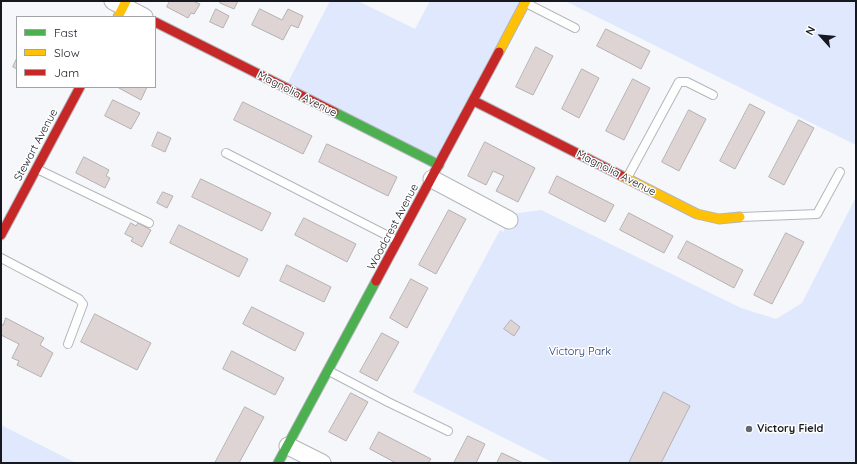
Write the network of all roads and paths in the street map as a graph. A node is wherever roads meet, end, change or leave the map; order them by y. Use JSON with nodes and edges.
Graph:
{"nodes":[{"id":1,"x":526,"y":2,"type":"edge"},
{"id":2,"x":120,"y":6,"type":"edge"},
{"id":3,"x":142,"y":16,"type":"edge"},
{"id":4,"x":156,"y":23,"type":"edge"},
{"id":5,"x":575,"y":28,"type":"dead end"},
{"id":6,"x":79,"y":88,"type":"edge"},
{"id":7,"x":713,"y":95,"type":"dead end"},
{"id":8,"x":474,"y":101,"type":"junction"},
{"id":9,"x":226,"y":153,"type":"dead end"},
{"id":10,"x":37,"y":168,"type":"junction"},
{"id":11,"x":436,"y":172,"type":"junction"},
{"id":12,"x":840,"y":172,"type":"dead end"},
{"id":13,"x":627,"y":179,"type":"junction"},
{"id":14,"x":740,"y":217,"type":"joint"},
{"id":15,"x":509,"y":220,"type":"dead end"},
{"id":16,"x":149,"y":223,"type":"dead end"},
{"id":17,"x":1,"y":235,"type":"edge"},
{"id":18,"x":398,"y":241,"type":"junction"},
{"id":19,"x":1,"y":258,"type":"edge"},
{"id":20,"x":68,"y":344,"type":"dead end"},
{"id":21,"x":329,"y":370,"type":"junction"},
{"id":22,"x":448,"y":431,"type":"dead end"},
{"id":23,"x":288,"y":446,"type":"junction"},
{"id":24,"x":278,"y":463,"type":"edge"},
{"id":25,"x":322,"y":463,"type":"edge"}],
"edges":[{"from":1,"to":5,"type":"lane"},
{"from":1,"to":8,"type":"street","name":"Woodcrest Avenue"},
{"from":2,"to":3,"type":"street"},
{"from":4,"to":11,"type":"street","name":"Magnolia Avenue"},
{"from":6,"to":10,"type":"street","name":"Stewart Avenue"},
{"from":7,"to":13,"type":"lane"},
{"from":8,"to":11,"type":"street","name":"Woodcrest Avenue"},
{"from":8,"to":13,"type":"street","name":"Magnolia Avenue"},
{"from":9,"to":18,"type":"lane"},
{"from":10,"to":16,"type":"lane"},
{"from":10,"to":17,"type":"street","name":"Stewart Avenue"},
{"from":11,"to":15,"type":"street"},
{"from":11,"to":18,"type":"street","name":"Woodcrest Avenue"},
{"from":12,"to":14,"type":"lane"},
{"from":13,"to":14,"type":"street","name":"Magnolia Avenue"},
{"from":18,"to":21,"type":"street","name":"Woodcrest Avenue"},
{"from":19,"to":20,"type":"lane"},
{"from":21,"to":22,"type":"lane"},
{"from":21,"to":23,"type":"street","name":"Woodcrest Avenue"},
{"from":23,"to":24,"type":"street","name":"Woodcrest Avenue"},
{"from":23,"to":25,"type":"street"}]}
